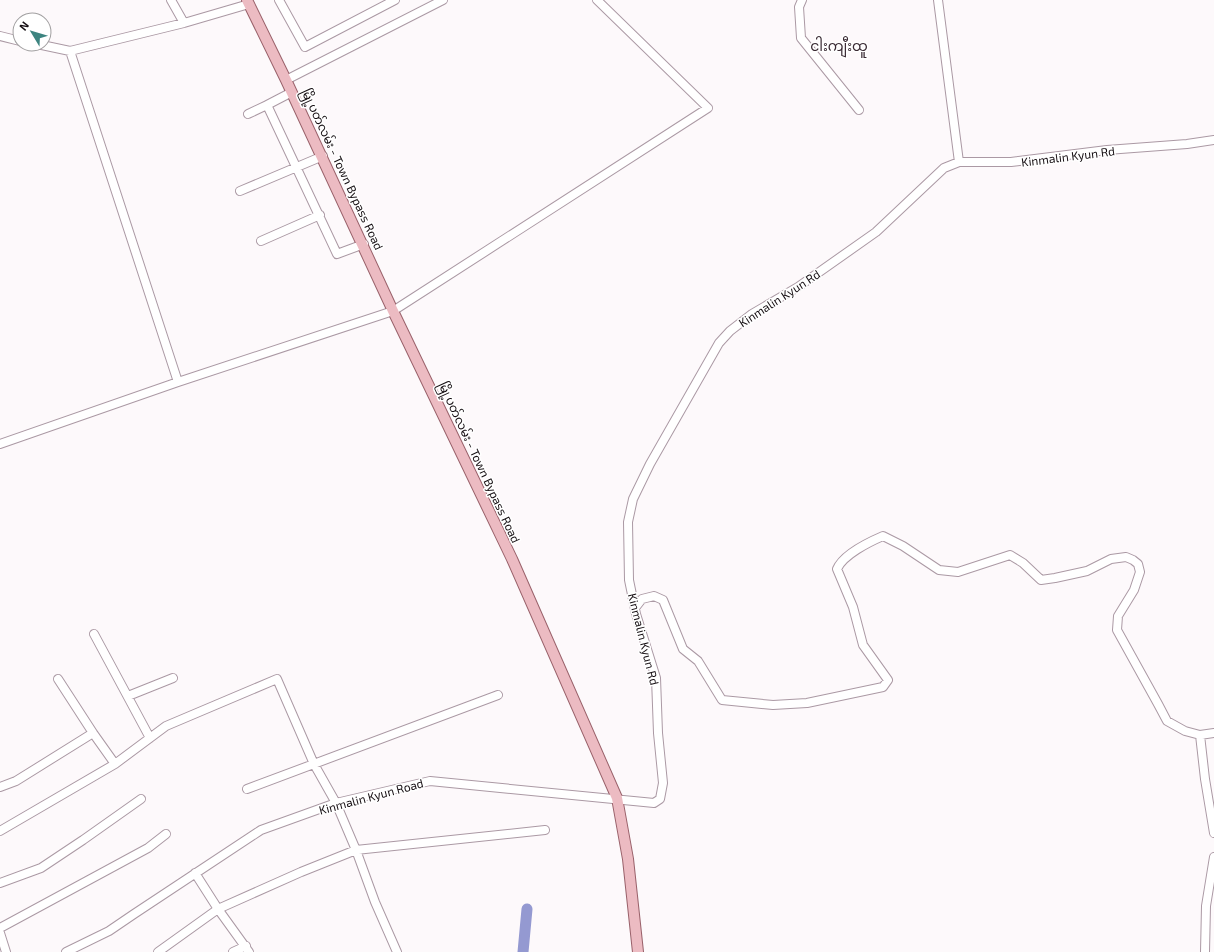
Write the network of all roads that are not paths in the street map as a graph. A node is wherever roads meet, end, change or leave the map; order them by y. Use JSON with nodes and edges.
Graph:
{"nodes":[{"id":1,"x":171,"y":0,"type":"edge"},
{"id":2,"x":279,"y":0,"type":"edge"},
{"id":3,"x":395,"y":0,"type":"edge"},
{"id":4,"x":443,"y":0,"type":"edge"},
{"id":5,"x":597,"y":0,"type":"edge"},
{"id":6,"x":802,"y":0,"type":"edge"},
{"id":7,"x":938,"y":0,"type":"edge"},
{"id":8,"x":248,"y":2,"type":"edge"},
{"id":9,"x":382,"y":3,"type":"edge"},
{"id":10,"x":184,"y":23,"type":"junction"},
{"id":11,"x":0,"y":36,"type":"edge"},
{"id":12,"x":12,"y":39,"type":"edge"},
{"id":13,"x":52,"y":47,"type":"edge"},
{"id":14,"x":70,"y":51,"type":"junction"},
{"id":15,"x":286,"y":80,"type":"junction"},
{"id":16,"x":292,"y":92,"type":"junction"},
{"id":17,"x":267,"y":104,"type":"junction"},
{"id":18,"x":859,"y":110,"type":"dead end"},
{"id":19,"x":248,"y":114,"type":"dead end"},
{"id":20,"x":1214,"y":140,"type":"edge"},
{"id":21,"x":322,"y":156,"type":"junction"},
{"id":22,"x":959,"y":162,"type":"junction"},
{"id":23,"x":296,"y":168,"type":"junction"},
{"id":24,"x":240,"y":191,"type":"dead end"},
{"id":25,"x":320,"y":216,"type":"junction"},
{"id":26,"x":261,"y":240,"type":"dead end"},
{"id":27,"x":364,"y":244,"type":"junction"},
{"id":28,"x":393,"y":311,"type":"junction"},
{"id":29,"x":178,"y":382,"type":"junction"},
{"id":30,"x":0,"y":444,"type":"edge"},
{"id":31,"x":635,"y":608,"type":"junction"},
{"id":32,"x":94,"y":634,"type":"dead end"},
{"id":33,"x":173,"y":678,"type":"dead end"},
{"id":34,"x":58,"y":679,"type":"dead end"},
{"id":35,"x":128,"y":696,"type":"junction"},
{"id":36,"x":498,"y":696,"type":"dead end"},
{"id":37,"x":93,"y":733,"type":"junction"},
{"id":38,"x":1214,"y":733,"type":"edge"},
{"id":39,"x":1200,"y":735,"type":"junction"},
{"id":40,"x":150,"y":738,"type":"junction"},
{"id":41,"x":115,"y":764,"type":"junction"},
{"id":42,"x":314,"y":764,"type":"junction"},
{"id":43,"x":0,"y":787,"type":"edge"},
{"id":44,"x":247,"y":790,"type":"dead end"},
{"id":45,"x":617,"y":798,"type":"junction"},
{"id":46,"x":142,"y":799,"type":"dead end"},
{"id":47,"x":336,"y":804,"type":"junction"},
{"id":48,"x":545,"y":830,"type":"dead end"},
{"id":49,"x":0,"y":831,"type":"edge"},
{"id":50,"x":166,"y":834,"type":"dead end"},
{"id":51,"x":1214,"y":834,"type":"edge"},
{"id":52,"x":356,"y":850,"type":"junction"},
{"id":53,"x":1214,"y":857,"type":"edge"},
{"id":54,"x":195,"y":873,"type":"junction"},
{"id":55,"x":0,"y":883,"type":"edge"},
{"id":56,"x":218,"y":909,"type":"junction"},
{"id":57,"x":0,"y":928,"type":"edge"},
{"id":58,"x":0,"y":933,"type":"edge"},
{"id":59,"x":247,"y":949,"type":"edge"},
{"id":60,"x":6,"y":952,"type":"edge"},
{"id":61,"x":66,"y":952,"type":"edge"},
{"id":62,"x":158,"y":952,"type":"edge"},
{"id":63,"x":233,"y":952,"type":"edge"},
{"id":64,"x":397,"y":952,"type":"edge"},
{"id":65,"x":638,"y":952,"type":"edge"},
{"id":66,"x":1205,"y":952,"type":"edge"}],
"edges":[{"from":1,"to":10,"type":"street"},
{"from":2,"to":9,"type":"street"},
{"from":3,"to":9,"type":"street"},
{"from":4,"to":15,"type":"street"},
{"from":5,"to":28,"type":"street"},
{"from":6,"to":18,"type":"street"},
{"from":7,"to":22,"type":"street"},
{"from":8,"to":10,"type":"street"},
{"from":8,"to":15,"type":"main road","name":"မြို့ပတ်လမ်း - Town Bypass Road"},
{"from":10,"to":14,"type":"street"},
{"from":11,"to":12,"type":"street"},
{"from":13,"to":14,"type":"street"},
{"from":14,"to":29,"type":"street"},
{"from":15,"to":16,"type":"main road","name":"မြို့ပတ်လမ်း - Town Bypass Road"},
{"from":16,"to":17,"type":"street"},
{"from":16,"to":21,"type":"main road","name":"မြို့ပတ်လမ်း - Town Bypass Road"},
{"from":17,"to":19,"type":"street"},
{"from":17,"to":23,"type":"street"},
{"from":20,"to":22,"type":"street","name":"Kinmalin Kyun Rd"},
{"from":21,"to":23,"type":"street"},
{"from":21,"to":27,"type":"main road","name":"မြို့ပတ်လမ်း - Town Bypass Road"},
{"from":22,"to":31,"type":"street","name":"Kinmalin Kyun Rd"},
{"from":23,"to":24,"type":"street"},
{"from":23,"to":25,"type":"street"},
{"from":25,"to":26,"type":"street"},
{"from":25,"to":27,"type":"street"},
{"from":27,"to":28,"type":"main road","name":"မြို့ပတ်လမ်း - Town Bypass Road"},
{"from":28,"to":29,"type":"street"},
{"from":28,"to":45,"type":"main road","name":"မြို့ပတ်လမ်း - Town Bypass Road"},
{"from":29,"to":30,"type":"street"},
{"from":31,"to":39,"type":"street"},
{"from":31,"to":45,"type":"street","name":"Kinmalin Kyun Rd"},
{"from":32,"to":35,"type":"street"},
{"from":33,"to":35,"type":"street"},
{"from":34,"to":37,"type":"street"},
{"from":35,"to":40,"type":"street"},
{"from":36,"to":42,"type":"street"},
{"from":37,"to":41,"type":"street"},
{"from":37,"to":43,"type":"street"},
{"from":38,"to":39,"type":"street"},
{"from":39,"to":51,"type":"street"},
{"from":40,"to":41,"type":"street"},
{"from":40,"to":42,"type":"street"},
{"from":41,"to":49,"type":"street"},
{"from":42,"to":44,"type":"street"},
{"from":42,"to":47,"type":"street"},
{"from":45,"to":47,"type":"street","name":"Kinmalin Kyun Road"},
{"from":45,"to":65,"type":"main road","name":"မြို့ပတ်လမ်း - Town Bypass Road"},
{"from":46,"to":55,"type":"street"},
{"from":47,"to":52,"type":"street"},
{"from":47,"to":54,"type":"street","name":"Kinmalin Kyun Road"},
{"from":48,"to":52,"type":"street"},
{"from":50,"to":57,"type":"street"},
{"from":52,"to":56,"type":"street"},
{"from":52,"to":64,"type":"street"},
{"from":53,"to":66,"type":"street"},
{"from":54,"to":56,"type":"street"},
{"from":54,"to":61,"type":"street","name":"Kinmalin Kyun Road"},
{"from":56,"to":59,"type":"street"},
{"from":56,"to":62,"type":"street"},
{"from":58,"to":60,"type":"street"},
{"from":59,"to":63,"type":"street"}]}
